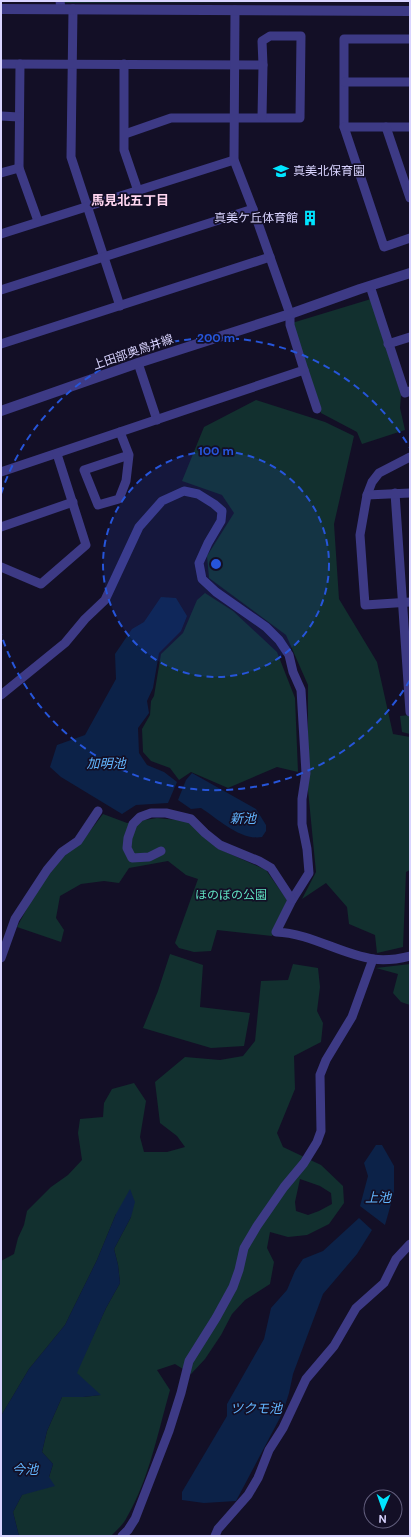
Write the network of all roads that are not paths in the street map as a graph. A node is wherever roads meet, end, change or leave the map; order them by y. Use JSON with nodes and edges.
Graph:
{"nodes":[{"id":1,"x":60,"y":5,"type":"edge"},
{"id":2,"x":1,"y":9,"type":"edge"},
{"id":3,"x":73,"y":9,"type":"junction"},
{"id":4,"x":235,"y":10,"type":"junction"},
{"id":5,"x":410,"y":11,"type":"edge"},
{"id":6,"x":410,"y":39,"type":"edge"},
{"id":7,"x":1,"y":64,"type":"edge"},
{"id":8,"x":20,"y":64,"type":"junction"},
{"id":9,"x":72,"y":64,"type":"junction"},
{"id":10,"x":124,"y":64,"type":"junction"},
{"id":11,"x":235,"y":65,"type":"junction"},
{"id":12,"x":263,"y":65,"type":"junction"},
{"id":13,"x":344,"y":82,"type":"junction"},
{"id":14,"x":410,"y":82,"type":"edge"},
{"id":15,"x":1,"y":116,"type":"edge"},
{"id":16,"x":20,"y":117,"type":"junction"},
{"id":17,"x":262,"y":117,"type":"junction"},
{"id":18,"x":234,"y":118,"type":"junction"},
{"id":19,"x":344,"y":127,"type":"junction"},
{"id":20,"x":386,"y":127,"type":"junction"},
{"id":21,"x":410,"y":127,"type":"edge"},
{"id":22,"x":125,"y":134,"type":"junction"},
{"id":23,"x":234,"y":160,"type":"junction"},
{"id":24,"x":19,"y":168,"type":"junction"},
{"id":25,"x":1,"y":173,"type":"edge"},
{"id":26,"x":408,"y":183,"type":"edge"},
{"id":27,"x":138,"y":191,"type":"junction"},
{"id":28,"x":410,"y":198,"type":"edge"},
{"id":29,"x":87,"y":207,"type":"junction"},
{"id":30,"x":253,"y":209,"type":"junction"},
{"id":31,"x":38,"y":222,"type":"junction"},
{"id":32,"x":1,"y":234,"type":"edge"},
{"id":33,"x":410,"y":238,"type":"edge"},
{"id":34,"x":104,"y":256,"type":"junction"},
{"id":35,"x":270,"y":257,"type":"junction"},
{"id":36,"x":410,"y":273,"type":"edge"},
{"id":37,"x":370,"y":286,"type":"junction"},
{"id":38,"x":1,"y":290,"type":"edge"},
{"id":39,"x":120,"y":306,"type":"junction"},
{"id":40,"x":290,"y":314,"type":"junction"},
{"id":41,"x":410,"y":337,"type":"edge"},
{"id":42,"x":1,"y":344,"type":"edge"},
{"id":43,"x":388,"y":344,"type":"junction"},
{"id":44,"x":138,"y":363,"type":"junction"},
{"id":45,"x":304,"y":370,"type":"junction"},
{"id":46,"x":410,"y":391,"type":"edge"},
{"id":47,"x":317,"y":408,"type":"dead end"},
{"id":48,"x":1,"y":411,"type":"edge"},
{"id":49,"x":157,"y":420,"type":"junction"},
{"id":50,"x":120,"y":432,"type":"junction"},
{"id":51,"x":58,"y":454,"type":"junction"},
{"id":52,"x":129,"y":455,"type":"junction"},
{"id":53,"x":410,"y":458,"type":"edge"},
{"id":54,"x":1,"y":472,"type":"edge"},
{"id":55,"x":395,"y":493,"type":"junction"},
{"id":56,"x":410,"y":493,"type":"edge"},
{"id":57,"x":367,"y":495,"type":"junction"},
{"id":58,"x":73,"y":502,"type":"junction"},
{"id":59,"x":1,"y":527,"type":"edge"},
{"id":60,"x":1,"y":567,"type":"edge"},
{"id":61,"x":406,"y":602,"type":"edge"},
{"id":62,"x":1,"y":695,"type":"edge"},
{"id":63,"x":410,"y":712,"type":"edge"},
{"id":64,"x":98,"y":811,"type":"dead end"},
{"id":65,"x":161,"y":851,"type":"dead end"},
{"id":66,"x":292,"y":900,"type":"junction"},
{"id":67,"x":410,"y":956,"type":"edge"},
{"id":68,"x":1,"y":958,"type":"edge"},
{"id":69,"x":373,"y":959,"type":"junction"},
{"id":70,"x":410,"y":1244,"type":"edge"},
{"id":71,"x":122,"y":1536,"type":"edge"},
{"id":72,"x":216,"y":1536,"type":"edge"}],
"edges":[{"from":1,"to":2,"type":"street"},
{"from":1,"to":3,"type":"street"},
{"from":3,"to":4,"type":"street"},
{"from":3,"to":9,"type":"street"},
{"from":4,"to":5,"type":"street"},
{"from":4,"to":11,"type":"street"},
{"from":6,"to":13,"type":"street"},
{"from":7,"to":8,"type":"street"},
{"from":8,"to":9,"type":"street"},
{"from":8,"to":16,"type":"street"},
{"from":9,"to":10,"type":"street"},
{"from":9,"to":29,"type":"street"},
{"from":10,"to":11,"type":"street"},
{"from":10,"to":22,"type":"street"},
{"from":11,"to":12,"type":"street"},
{"from":11,"to":18,"type":"street"},
{"from":12,"to":17,"type":"street"},
{"from":12,"to":17,"type":"street"},
{"from":13,"to":14,"type":"street"},
{"from":13,"to":19,"type":"street"},
{"from":15,"to":16,"type":"street"},
{"from":16,"to":24,"type":"street"},
{"from":17,"to":18,"type":"street"},
{"from":18,"to":22,"type":"street"},
{"from":18,"to":23,"type":"street"},
{"from":19,"to":20,"type":"street"},
{"from":19,"to":33,"type":"street"},
{"from":20,"to":21,"type":"street"},
{"from":20,"to":26,"type":"street"},
{"from":22,"to":27,"type":"street"},
{"from":23,"to":27,"type":"street"},
{"from":23,"to":30,"type":"street"},
{"from":24,"to":25,"type":"street"},
{"from":24,"to":31,"type":"street"},
{"from":26,"to":28,"type":"street"},
{"from":27,"to":29,"type":"street"},
{"from":29,"to":31,"type":"street"},
{"from":29,"to":34,"type":"street"},
{"from":30,"to":34,"type":"street"},
{"from":30,"to":35,"type":"street"},
{"from":31,"to":32,"type":"street"},
{"from":34,"to":38,"type":"street"},
{"from":34,"to":39,"type":"street"},
{"from":35,"to":39,"type":"street"},
{"from":35,"to":40,"type":"street"},
{"from":36,"to":37,"type":"street","name":"上田部奥鳥井線"},
{"from":37,"to":40,"type":"street","name":"上田部奥鳥井線"},
{"from":37,"to":43,"type":"street"},
{"from":39,"to":42,"type":"street"},
{"from":40,"to":44,"type":"street","name":"上田部奥鳥井線"},
{"from":40,"to":45,"type":"street"},
{"from":41,"to":43,"type":"street"},
{"from":43,"to":46,"type":"street"},
{"from":44,"to":48,"type":"street","name":"上田部奥鳥井線"},
{"from":44,"to":49,"type":"street"},
{"from":45,"to":47,"type":"street"},
{"from":45,"to":49,"type":"street"},
{"from":49,"to":50,"type":"street"},
{"from":50,"to":51,"type":"street"},
{"from":50,"to":52,"type":"street"},
{"from":51,"to":54,"type":"street"},
{"from":51,"to":58,"type":"street"},
{"from":52,"to":52,"type":"street"},
{"from":53,"to":57,"type":"street"},
{"from":55,"to":56,"type":"street"},
{"from":55,"to":57,"type":"street"},
{"from":55,"to":61,"type":"street"},
{"from":57,"to":61,"type":"street"},
{"from":58,"to":59,"type":"street"},
{"from":58,"to":60,"type":"street"},
{"from":61,"to":63,"type":"street"},
{"from":62,"to":66,"type":"street"},
{"from":64,"to":68,"type":"street"},
{"from":65,"to":66,"type":"street"},
{"from":66,"to":69,"type":"street"},
{"from":67,"to":69,"type":"street"},
{"from":69,"to":71,"type":"street"},
{"from":70,"to":72,"type":"street"}]}
